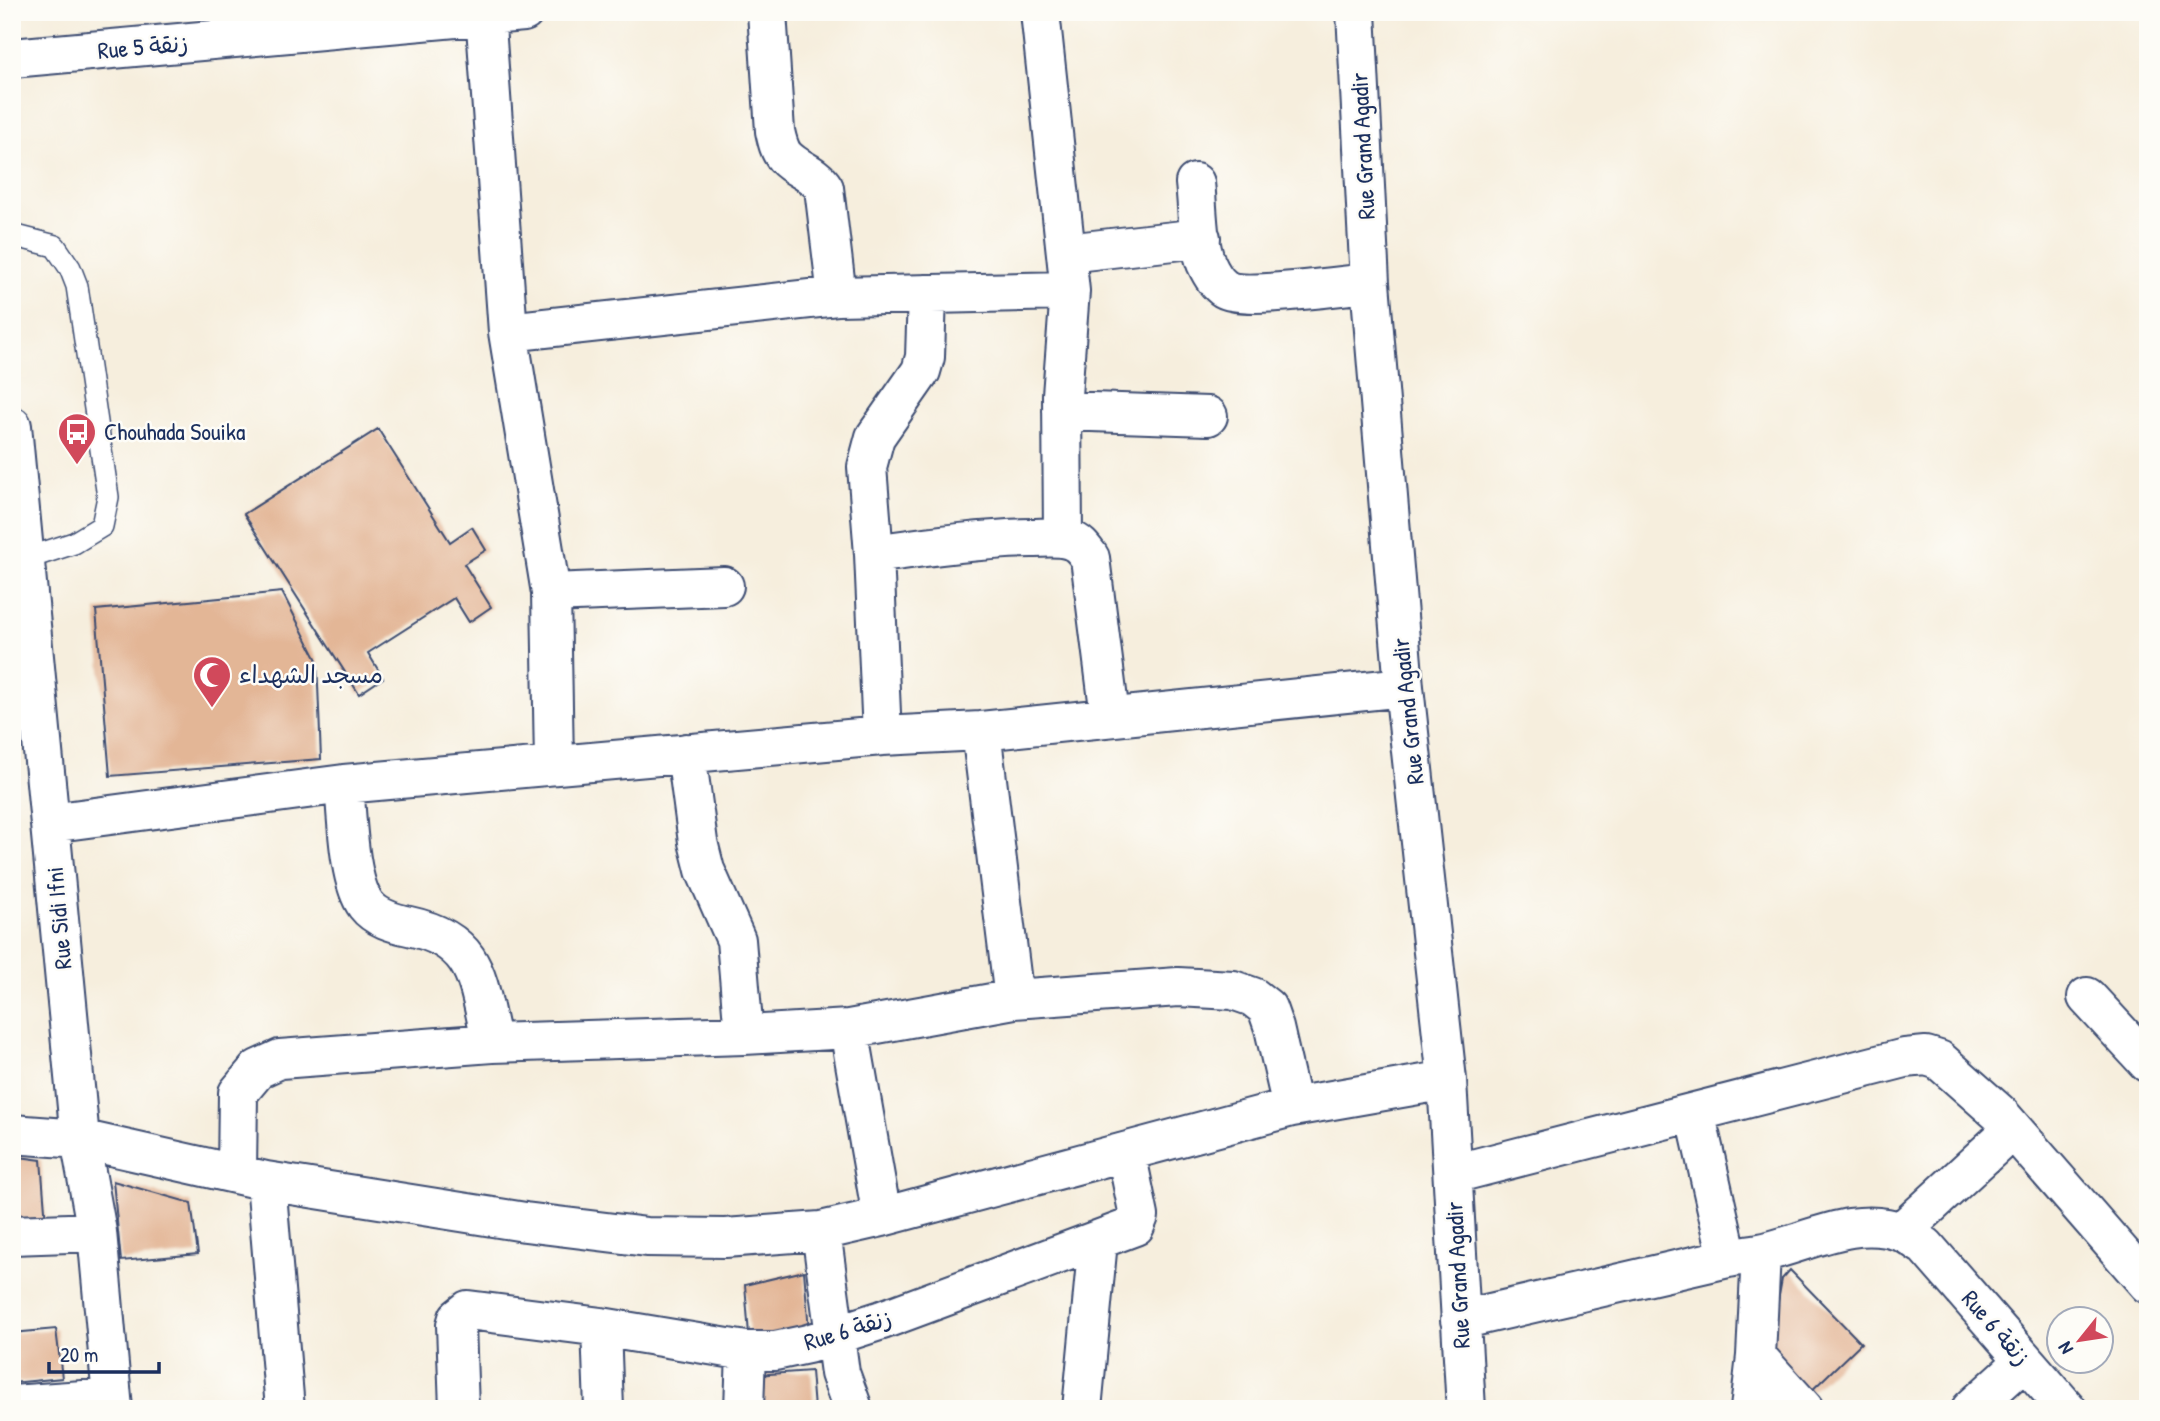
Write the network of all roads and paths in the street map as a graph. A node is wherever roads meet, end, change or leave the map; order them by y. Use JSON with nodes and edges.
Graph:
{"nodes":[{"id":1,"x":524,"y":12,"type":"edge"},
{"id":2,"x":767,"y":12,"type":"edge"},
{"id":3,"x":1040,"y":12,"type":"edge"},
{"id":4,"x":1356,"y":12,"type":"edge"},
{"id":5,"x":486,"y":14,"type":"edge"},
{"id":6,"x":12,"y":58,"type":"edge"},
{"id":7,"x":1195,"y":183,"type":"dead end"},
{"id":8,"x":12,"y":234,"type":"edge"},
{"id":9,"x":1201,"y":238,"type":"junction"},
{"id":10,"x":1066,"y":253,"type":"junction"},
{"id":11,"x":1370,"y":283,"type":"junction"},
{"id":12,"x":1070,"y":291,"type":"junction"},
{"id":13,"x":928,"y":294,"type":"junction"},
{"id":14,"x":837,"y":296,"type":"junction"},
{"id":15,"x":508,"y":332,"type":"junction"},
{"id":16,"x":1062,"y":411,"type":"junction"},
{"id":17,"x":1208,"y":416,"type":"dead end"},
{"id":18,"x":12,"y":426,"type":"edge"},
{"id":19,"x":1063,"y":538,"type":"junction"},
{"id":20,"x":874,"y":554,"type":"junction"},
{"id":21,"x":18,"y":559,"type":"edge"},
{"id":22,"x":724,"y":586,"type":"dead end"},
{"id":23,"x":551,"y":593,"type":"junction"},
{"id":24,"x":1404,"y":687,"type":"junction"},
{"id":25,"x":1110,"y":716,"type":"junction"},
{"id":26,"x":981,"y":731,"type":"junction"},
{"id":27,"x":882,"y":736,"type":"junction"},
{"id":28,"x":28,"y":742,"type":"edge"},
{"id":29,"x":686,"y":753,"type":"junction"},
{"id":30,"x":554,"y":764,"type":"junction"},
{"id":31,"x":344,"y":784,"type":"junction"},
{"id":32,"x":50,"y":823,"type":"junction"},
{"id":33,"x":2087,"y":997,"type":"dead end"},
{"id":34,"x":1014,"y":999,"type":"junction"},
{"id":35,"x":849,"y":1028,"type":"junction"},
{"id":36,"x":744,"y":1035,"type":"junction"},
{"id":37,"x":492,"y":1043,"type":"junction"},
{"id":38,"x":2148,"y":1063,"type":"edge"},
{"id":39,"x":1447,"y":1080,"type":"junction"},
{"id":40,"x":1292,"y":1107,"type":"junction"},
{"id":41,"x":1695,"y":1112,"type":"junction"},
{"id":42,"x":2013,"y":1129,"type":"junction"},
{"id":43,"x":12,"y":1134,"type":"edge"},
{"id":44,"x":80,"y":1139,"type":"junction"},
{"id":45,"x":1126,"y":1153,"type":"junction"},
{"id":46,"x":1453,"y":1174,"type":"junction"},
{"id":47,"x":251,"y":1177,"type":"junction"},
{"id":48,"x":882,"y":1217,"type":"junction"},
{"id":49,"x":821,"y":1231,"type":"junction"},
{"id":50,"x":97,"y":1232,"type":"junction"},
{"id":51,"x":12,"y":1235,"type":"edge"},
{"id":52,"x":1913,"y":1239,"type":"junction"},
{"id":53,"x":1098,"y":1241,"type":"junction"},
{"id":54,"x":1744,"y":1255,"type":"junction"},
{"id":55,"x":2148,"y":1284,"type":"edge"},
{"id":56,"x":1460,"y":1320,"type":"junction"},
{"id":57,"x":601,"y":1327,"type":"junction"},
{"id":58,"x":834,"y":1336,"type":"junction"},
{"id":59,"x":746,"y":1351,"type":"junction"},
{"id":60,"x":1756,"y":1356,"type":"junction"},
{"id":61,"x":2024,"y":1361,"type":"junction"},
{"id":62,"x":112,"y":1404,"type":"edge"},
{"id":63,"x":12,"y":1405,"type":"edge"},
{"id":64,"x":285,"y":1409,"type":"edge"},
{"id":65,"x":460,"y":1409,"type":"edge"},
{"id":66,"x":604,"y":1409,"type":"edge"},
{"id":67,"x":744,"y":1409,"type":"edge"},
{"id":68,"x":853,"y":1409,"type":"edge"},
{"id":69,"x":1082,"y":1409,"type":"edge"},
{"id":70,"x":1466,"y":1409,"type":"edge"},
{"id":71,"x":1749,"y":1409,"type":"edge"},
{"id":72,"x":1804,"y":1409,"type":"edge"},
{"id":73,"x":1971,"y":1409,"type":"edge"},
{"id":74,"x":2067,"y":1409,"type":"edge"}],
"edges":[{"from":1,"to":5,"type":"street","name":"Rue 5 زنقة"},
{"from":2,"to":14,"type":"street"},
{"from":3,"to":10,"type":"street"},
{"from":4,"to":11,"type":"street","name":"Rue Grand Agadir"},
{"from":5,"to":6,"type":"street","name":"Rue 5 زنقة"},
{"from":5,"to":15,"type":"street"},
{"from":7,"to":9,"type":"street"},
{"from":8,"to":21,"type":"lane"},
{"from":9,"to":10,"type":"street"},
{"from":9,"to":11,"type":"street"},
{"from":10,"to":12,"type":"street"},
{"from":11,"to":24,"type":"street","name":"Rue Grand Agadir"},
{"from":12,"to":13,"type":"street"},
{"from":12,"to":16,"type":"street"},
{"from":13,"to":14,"type":"street"},
{"from":13,"to":20,"type":"street"},
{"from":14,"to":15,"type":"street"},
{"from":15,"to":23,"type":"street"},
{"from":16,"to":17,"type":"street"},
{"from":16,"to":19,"type":"street"},
{"from":18,"to":21,"type":"street","name":"Rue Sidi Ifni"},
{"from":19,"to":20,"type":"street"},
{"from":19,"to":25,"type":"street"},
{"from":20,"to":27,"type":"street"},
{"from":21,"to":28,"type":"street","name":"Rue Sidi Ifni"},
{"from":22,"to":23,"type":"street"},
{"from":23,"to":30,"type":"street"},
{"from":24,"to":25,"type":"street"},
{"from":24,"to":39,"type":"street","name":"Rue Grand Agadir"},
{"from":25,"to":26,"type":"street"},
{"from":26,"to":27,"type":"street"},
{"from":26,"to":34,"type":"street"},
{"from":27,"to":29,"type":"street"},
{"from":28,"to":32,"type":"street","name":"Rue Sidi Ifni"},
{"from":29,"to":30,"type":"street"},
{"from":29,"to":36,"type":"street"},
{"from":30,"to":31,"type":"street"},
{"from":31,"to":32,"type":"street"},
{"from":31,"to":37,"type":"street"},
{"from":32,"to":44,"type":"street","name":"Rue Sidi Ifni"},
{"from":33,"to":38,"type":"street"},
{"from":34,"to":35,"type":"street"},
{"from":34,"to":40,"type":"street"},
{"from":35,"to":36,"type":"street"},
{"from":35,"to":48,"type":"street"},
{"from":36,"to":37,"type":"street"},
{"from":37,"to":47,"type":"street"},
{"from":39,"to":40,"type":"street"},
{"from":39,"to":46,"type":"street","name":"Rue Grand Agadir"},
{"from":40,"to":45,"type":"street"},
{"from":41,"to":42,"type":"street"},
{"from":41,"to":46,"type":"street"},
{"from":41,"to":54,"type":"street"},
{"from":42,"to":52,"type":"street"},
{"from":42,"to":55,"type":"street"},
{"from":43,"to":44,"type":"street"},
{"from":44,"to":47,"type":"street"},
{"from":44,"to":50,"type":"street","name":"Rue Sidi Ifni"},
{"from":45,"to":48,"type":"street"},
{"from":45,"to":53,"type":"street","name":"Rue 6 زنقة"},
{"from":46,"to":56,"type":"street","name":"Rue Grand Agadir"},
{"from":47,"to":49,"type":"street"},
{"from":47,"to":64,"type":"street"},
{"from":48,"to":49,"type":"street"},
{"from":49,"to":58,"type":"street"},
{"from":50,"to":51,"type":"street"},
{"from":50,"to":62,"type":"street","name":"Rue Sidi Ifni"},
{"from":52,"to":54,"type":"street"},
{"from":52,"to":61,"type":"street","name":"Rue 6 زنقة"},
{"from":53,"to":58,"type":"street","name":"Rue 6 زنقة"},
{"from":53,"to":69,"type":"street"},
{"from":54,"to":56,"type":"street"},
{"from":54,"to":60,"type":"street"},
{"from":56,"to":70,"type":"street","name":"Rue Grand Agadir"},
{"from":57,"to":59,"type":"street","name":"Rue 6 زنقة"},
{"from":57,"to":65,"type":"street","name":"Rue 6 زنقة"},
{"from":57,"to":66,"type":"street"},
{"from":58,"to":59,"type":"street","name":"Rue 6 زنقة"},
{"from":58,"to":68,"type":"street"},
{"from":59,"to":67,"type":"street"},
{"from":60,"to":71,"type":"street"},
{"from":60,"to":72,"type":"street"},
{"from":61,"to":73,"type":"street"},
{"from":61,"to":74,"type":"street","name":"Rue 6 زنقة"},
{"from":62,"to":63,"type":"street"}]}
